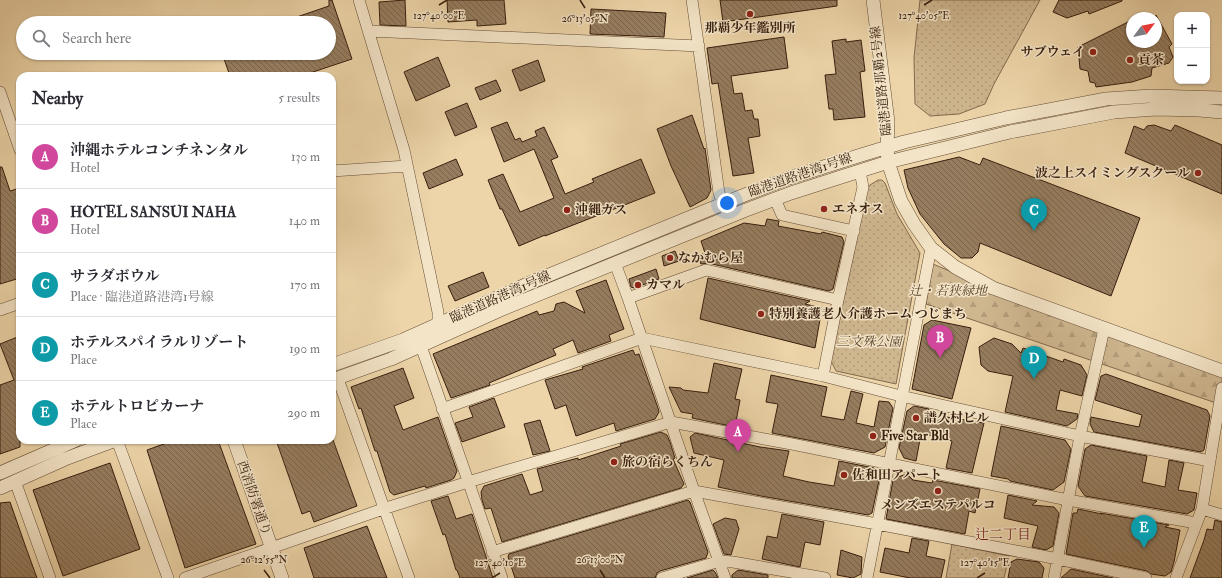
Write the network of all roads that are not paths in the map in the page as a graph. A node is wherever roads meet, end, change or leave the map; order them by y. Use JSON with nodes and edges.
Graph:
{"nodes":[{"id":1,"x":359,"y":0,"type":"edge"},
{"id":2,"x":692,"y":0,"type":"edge"},
{"id":3,"x":873,"y":0,"type":"edge"},
{"id":4,"x":369,"y":31,"type":"junction"},
{"id":5,"x":699,"y":46,"type":"junction"},
{"id":6,"x":0,"y":92,"type":"edge"},
{"id":7,"x":1222,"y":98,"type":"edge"},
{"id":8,"x":1222,"y":112,"type":"edge"},
{"id":9,"x":16,"y":138,"type":"edge"},
{"id":10,"x":887,"y":147,"type":"junction"},
{"id":11,"x":888,"y":162,"type":"junction"},
{"id":12,"x":407,"y":166,"type":"junction"},
{"id":13,"x":336,"y":171,"type":"edge"},
{"id":14,"x":860,"y":171,"type":"junction"},
{"id":15,"x":775,"y":199,"type":"junction"},
{"id":16,"x":723,"y":204,"type":"junction"},
{"id":17,"x":728,"y":217,"type":"junction"},
{"id":18,"x":854,"y":231,"type":"junction"},
{"id":19,"x":930,"y":248,"type":"junction"},
{"id":20,"x":615,"y":263,"type":"junction"},
{"id":21,"x":628,"y":298,"type":"junction"},
{"id":22,"x":838,"y":300,"type":"junction"},
{"id":23,"x":16,"y":304,"type":"edge"},
{"id":24,"x":0,"y":310,"type":"edge"},
{"id":25,"x":438,"y":324,"type":"junction"},
{"id":26,"x":1104,"y":329,"type":"junction"},
{"id":27,"x":642,"y":338,"type":"junction"},
{"id":28,"x":421,"y":346,"type":"junction"},
{"id":29,"x":336,"y":364,"type":"edge"},
{"id":30,"x":1222,"y":371,"type":"edge"},
{"id":31,"x":823,"y":376,"type":"junction"},
{"id":32,"x":336,"y":379,"type":"edge"},
{"id":33,"x":336,"y":382,"type":"edge"},
{"id":34,"x":1222,"y":388,"type":"edge"},
{"id":35,"x":901,"y":396,"type":"junction"},
{"id":36,"x":442,"y":409,"type":"junction"},
{"id":37,"x":671,"y":422,"type":"junction"},
{"id":38,"x":1080,"y":436,"type":"junction"},
{"id":39,"x":67,"y":444,"type":"edge"},
{"id":40,"x":106,"y":444,"type":"edge"},
{"id":41,"x":118,"y":444,"type":"edge"},
{"id":42,"x":235,"y":444,"type":"edge"},
{"id":43,"x":1210,"y":461,"type":"junction"},
{"id":44,"x":890,"y":464,"type":"junction"},
{"id":45,"x":0,"y":473,"type":"edge"},
{"id":46,"x":15,"y":481,"type":"junction"},
{"id":47,"x":468,"y":482,"type":"junction"},
{"id":48,"x":0,"y":488,"type":"edge"},
{"id":49,"x":694,"y":491,"type":"junction"},
{"id":50,"x":1068,"y":500,"type":"junction"},
{"id":51,"x":383,"y":509,"type":"junction"},
{"id":52,"x":1202,"y":509,"type":"junction"},
{"id":53,"x":1222,"y":515,"type":"edge"},
{"id":54,"x":1196,"y":523,"type":"junction"},
{"id":55,"x":877,"y":524,"type":"junction"},
{"id":56,"x":272,"y":548,"type":"junction"},
{"id":57,"x":492,"y":552,"type":"junction"},
{"id":58,"x":1058,"y":559,"type":"junction"},
{"id":59,"x":720,"y":561,"type":"junction"},
{"id":60,"x":50,"y":578,"type":"edge"},
{"id":61,"x":168,"y":578,"type":"edge"},
{"id":62,"x":185,"y":578,"type":"edge"},
{"id":63,"x":282,"y":578,"type":"edge"},
{"id":64,"x":409,"y":578,"type":"edge"},
{"id":65,"x":502,"y":578,"type":"edge"},
{"id":66,"x":662,"y":578,"type":"edge"},
{"id":67,"x":725,"y":578,"type":"edge"},
{"id":68,"x":825,"y":578,"type":"edge"},
{"id":69,"x":867,"y":578,"type":"edge"},
{"id":70,"x":1054,"y":578,"type":"edge"},
{"id":71,"x":1146,"y":578,"type":"edge"},
{"id":72,"x":1176,"y":578,"type":"edge"}],
"edges":[{"from":1,"to":4,"type":"street"},
{"from":2,"to":5,"type":"street"},
{"from":3,"to":10,"type":"street","name":"臨港道路那覇2号線"},
{"from":4,"to":5,"type":"street"},
{"from":4,"to":12,"type":"street"},
{"from":5,"to":16,"type":"street"},
{"from":6,"to":9,"type":"street"},
{"from":7,"to":10,"type":"street","name":"臨港道路港湾1号線"},
{"from":8,"to":11,"type":"street","name":"臨港道路港湾1号線"},
{"from":10,"to":11,"type":"street","name":"臨港道路那覇2号線"},
{"from":10,"to":16,"type":"street","name":"臨港道路港湾1号線"},
{"from":11,"to":14,"type":"street","name":"臨港道路港湾1号線"},
{"from":11,"to":19,"type":"street","name":"臨港道路那覇2号線"},
{"from":12,"to":13,"type":"street"},
{"from":12,"to":25,"type":"street"},
{"from":14,"to":15,"type":"street","name":"臨港道路港湾1号線"},
{"from":14,"to":18,"type":"street"},
{"from":15,"to":17,"type":"street","name":"臨港道路港湾1号線"},
{"from":15,"to":18,"type":"street"},
{"from":16,"to":17,"type":"street"},
{"from":16,"to":25,"type":"street","name":"臨港道路港湾1号線"},
{"from":17,"to":20,"type":"street","name":"臨港道路港湾1号線"},
{"from":18,"to":22,"type":"street"},
{"from":19,"to":26,"type":"street","name":"臨港道路那覇2号線"},
{"from":19,"to":35,"type":"street"},
{"from":20,"to":21,"type":"street"},
{"from":20,"to":28,"type":"street","name":"臨港道路港湾1号線"},
{"from":21,"to":22,"type":"street"},
{"from":21,"to":27,"type":"street"},
{"from":22,"to":31,"type":"street"},
{"from":23,"to":24,"type":"street"},
{"from":25,"to":28,"type":"street"},
{"from":25,"to":29,"type":"street","name":"臨港道路港湾1号線"},
{"from":26,"to":30,"type":"street","name":"臨港道路那覇2号線"},
{"from":26,"to":38,"type":"street"},
{"from":27,"to":31,"type":"street"},
{"from":27,"to":36,"type":"street"},
{"from":27,"to":37,"type":"street"},
{"from":28,"to":32,"type":"street","name":"臨港道路港湾1号線"},
{"from":28,"to":36,"type":"street"},
{"from":31,"to":35,"type":"street"},
{"from":33,"to":51,"type":"street"},
{"from":34,"to":43,"type":"street"},
{"from":35,"to":38,"type":"street"},
{"from":35,"to":44,"type":"street"},
{"from":36,"to":47,"type":"street"},
{"from":37,"to":44,"type":"street"},
{"from":37,"to":47,"type":"street"},
{"from":37,"to":49,"type":"street"},
{"from":38,"to":43,"type":"street"},
{"from":38,"to":50,"type":"street"},
{"from":39,"to":45,"type":"street"},
{"from":40,"to":46,"type":"street"},
{"from":41,"to":61,"type":"street"},
{"from":42,"to":56,"type":"street","name":"西消防署通り"},
{"from":43,"to":52,"type":"street"},
{"from":44,"to":50,"type":"street"},
{"from":44,"to":55,"type":"street"},
{"from":46,"to":48,"type":"street"},
{"from":46,"to":60,"type":"street"},
{"from":47,"to":51,"type":"street"},
{"from":47,"to":57,"type":"street"},
{"from":49,"to":55,"type":"street"},
{"from":49,"to":57,"type":"street"},
{"from":49,"to":59,"type":"street"},
{"from":50,"to":54,"type":"street"},
{"from":50,"to":58,"type":"street"},
{"from":51,"to":56,"type":"street"},
{"from":51,"to":64,"type":"street"},
{"from":52,"to":53,"type":"street"},
{"from":52,"to":54,"type":"street"},
{"from":54,"to":72,"type":"street"},
{"from":55,"to":58,"type":"street"},
{"from":55,"to":69,"type":"street"},
{"from":56,"to":62,"type":"street"},
{"from":56,"to":63,"type":"street","name":"西消防署通り"},
{"from":57,"to":65,"type":"street"},
{"from":58,"to":70,"type":"street"},
{"from":58,"to":71,"type":"street"},
{"from":59,"to":66,"type":"street"},
{"from":59,"to":67,"type":"street"},
{"from":59,"to":68,"type":"street"}]}
